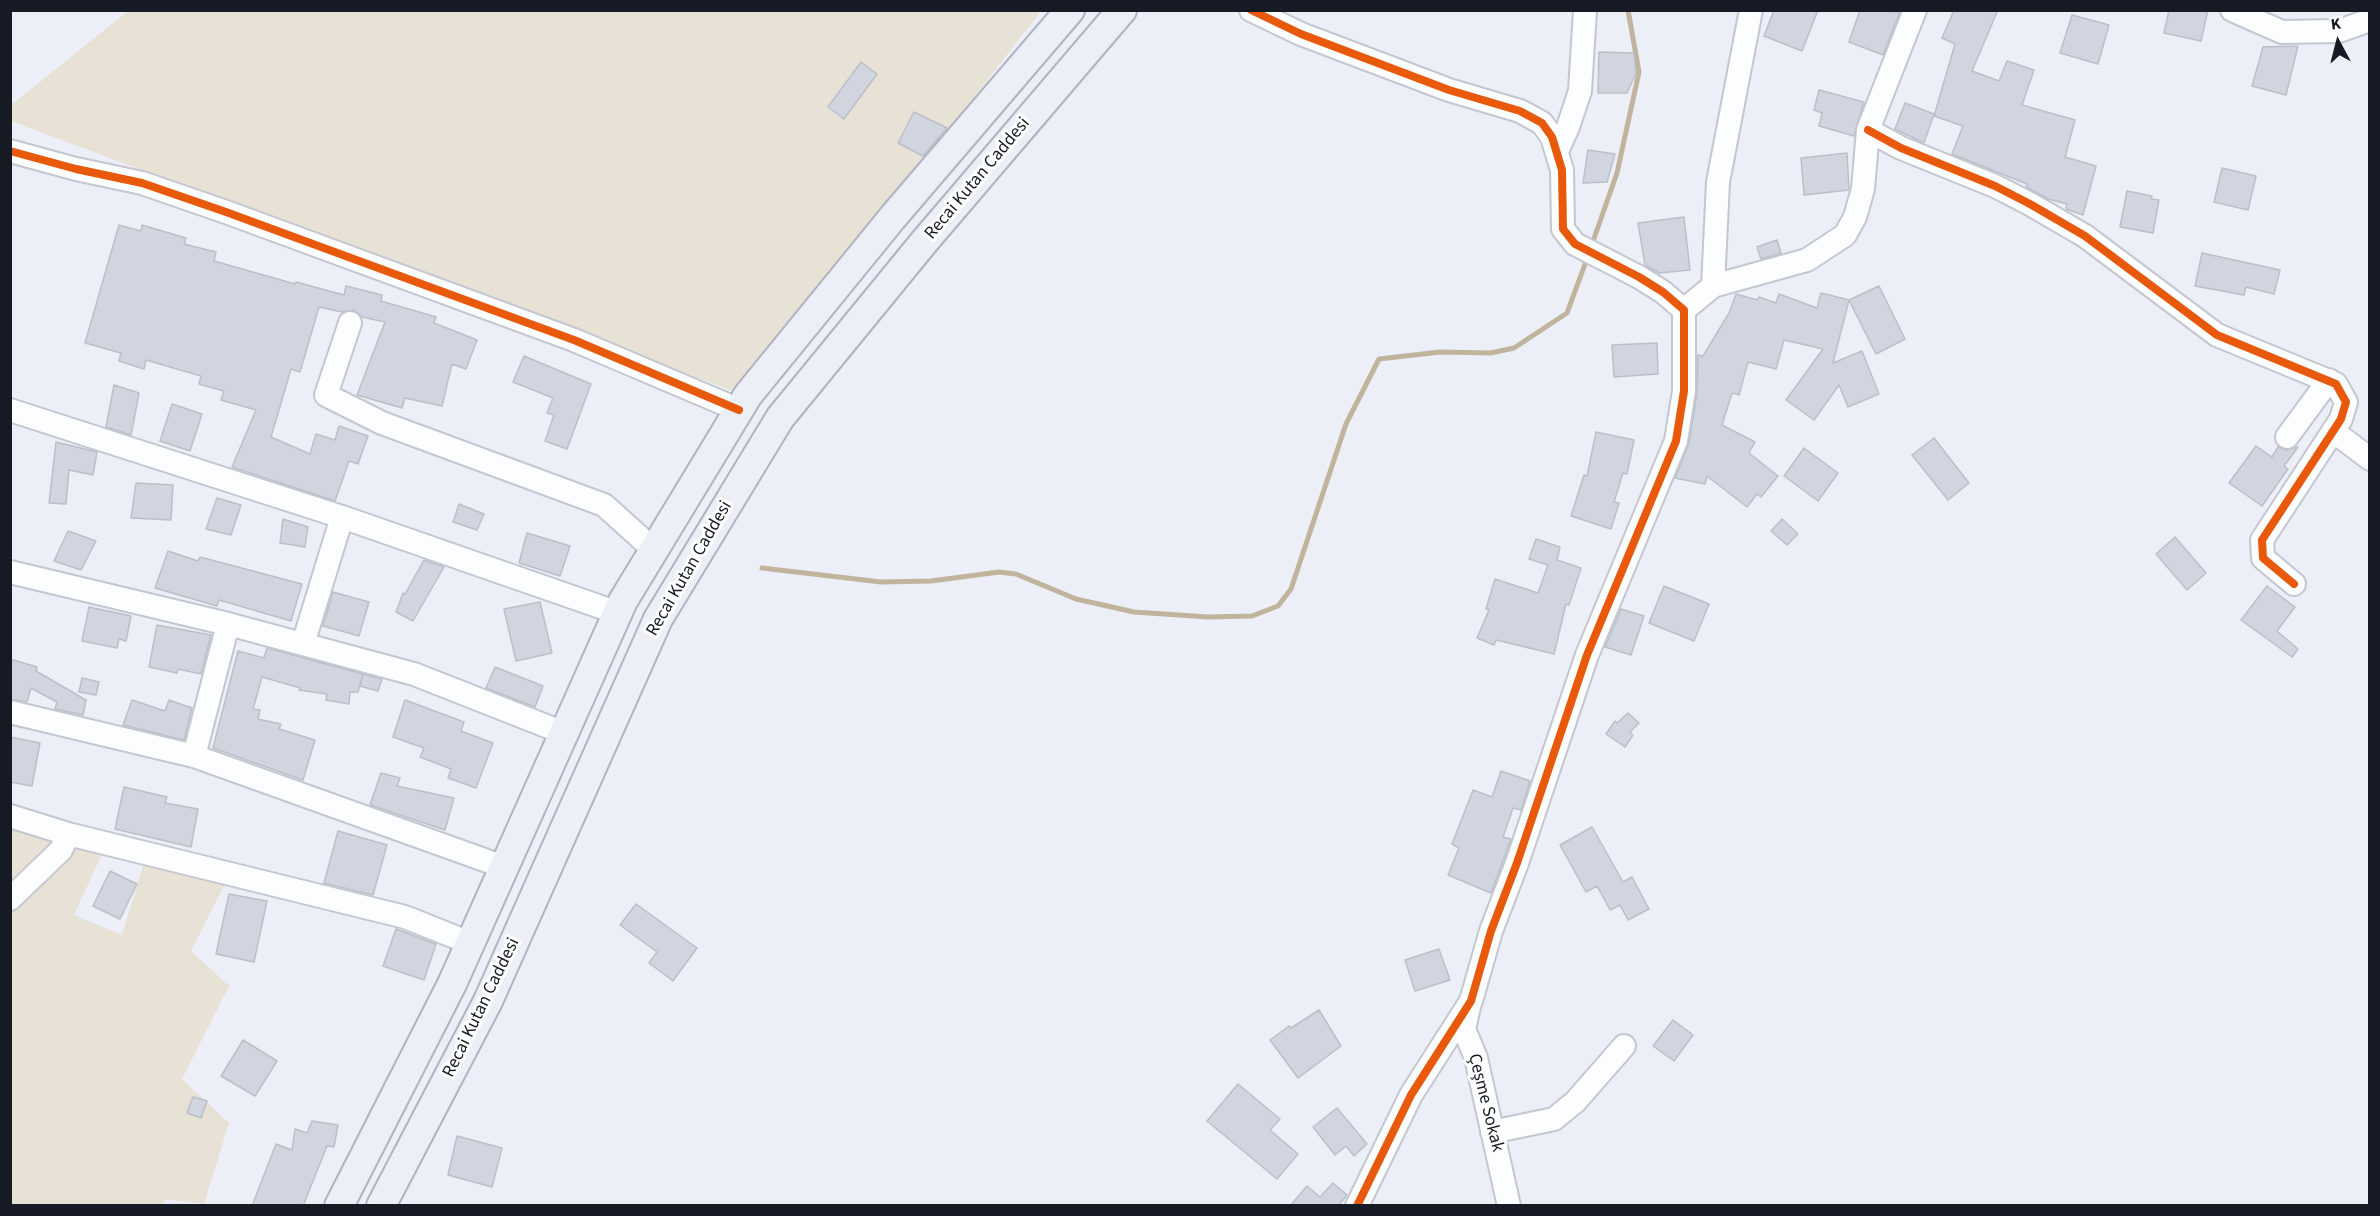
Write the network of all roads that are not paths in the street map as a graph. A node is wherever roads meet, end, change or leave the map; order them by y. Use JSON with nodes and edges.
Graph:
{"nodes":[{"id":1,"x":1070,"y":10,"type":"edge"},
{"id":2,"x":1122,"y":10,"type":"edge"},
{"id":3,"x":1251,"y":10,"type":"edge"},
{"id":4,"x":1585,"y":10,"type":"edge"},
{"id":5,"x":1751,"y":10,"type":"edge"},
{"id":6,"x":1915,"y":10,"type":"edge"},
{"id":7,"x":2232,"y":10,"type":"edge"},
{"id":8,"x":2370,"y":20,"type":"edge"},
{"id":9,"x":1868,"y":130,"type":"junction"},
{"id":10,"x":10,"y":151,"type":"edge"},
{"id":11,"x":1557,"y":151,"type":"junction"},
{"id":12,"x":1713,"y":286,"type":"junction"},
{"id":13,"x":1684,"y":310,"type":"junction"},
{"id":14,"x":350,"y":323,"type":"dead end"},
{"id":15,"x":2329,"y":380,"type":"junction"},
{"id":16,"x":10,"y":410,"type":"edge"},
{"id":17,"x":739,"y":410,"type":"junction"},
{"id":18,"x":2333,"y":431,"type":"junction"},
{"id":19,"x":2287,"y":437,"type":"dead end"},
{"id":20,"x":2370,"y":459,"type":"edge"},
{"id":21,"x":342,"y":517,"type":"junction"},
{"id":22,"x":654,"y":550,"type":"junction"},
{"id":23,"x":10,"y":572,"type":"edge"},
{"id":24,"x":2294,"y":584,"type":"dead end"},
{"id":25,"x":618,"y":613,"type":"junction"},
{"id":26,"x":228,"y":624,"type":"junction"},
{"id":27,"x":303,"y":644,"type":"junction"},
{"id":28,"x":10,"y":712,"type":"edge"},
{"id":29,"x":564,"y":733,"type":"junction"},
{"id":30,"x":194,"y":756,"type":"junction"},
{"id":31,"x":10,"y":816,"type":"edge"},
{"id":32,"x":68,"y":834,"type":"junction"},
{"id":33,"x":504,"y":867,"type":"junction"},
{"id":34,"x":10,"y":899,"type":"edge"},
{"id":35,"x":470,"y":944,"type":"junction"},
{"id":36,"x":1471,"y":1001,"type":"junction"},
{"id":37,"x":1624,"y":1046,"type":"dead end"},
{"id":38,"x":1492,"y":1132,"type":"junction"},
{"id":39,"x":339,"y":1206,"type":"edge"},
{"id":40,"x":381,"y":1206,"type":"edge"},
{"id":41,"x":1357,"y":1206,"type":"edge"},
{"id":42,"x":1509,"y":1206,"type":"edge"}],
"edges":[{"from":1,"to":17,"type":"main road","name":"Recai Kutan Caddesi"},
{"from":2,"to":40,"type":"main road","name":"Recai Kutan Caddesi"},
{"from":3,"to":11,"type":"street"},
{"from":4,"to":11,"type":"street"},
{"from":5,"to":12,"type":"street"},
{"from":6,"to":9,"type":"street"},
{"from":7,"to":8,"type":"street"},
{"from":9,"to":12,"type":"street"},
{"from":9,"to":15,"type":"street"},
{"from":10,"to":17,"type":"street"},
{"from":11,"to":13,"type":"street"},
{"from":12,"to":13,"type":"street"},
{"from":13,"to":36,"type":"street"},
{"from":14,"to":22,"type":"street"},
{"from":15,"to":18,"type":"street"},
{"from":15,"to":19,"type":"street"},
{"from":16,"to":21,"type":"street"},
{"from":17,"to":22,"type":"main road","name":"Recai Kutan Caddesi"},
{"from":18,"to":20,"type":"street"},
{"from":18,"to":24,"type":"street"},
{"from":21,"to":25,"type":"street"},
{"from":21,"to":27,"type":"street"},
{"from":22,"to":25,"type":"main road","name":"Recai Kutan Caddesi"},
{"from":23,"to":26,"type":"street"},
{"from":25,"to":29,"type":"main road","name":"Recai Kutan Caddesi"},
{"from":26,"to":27,"type":"street"},
{"from":26,"to":30,"type":"street"},
{"from":27,"to":29,"type":"street"},
{"from":28,"to":30,"type":"street"},
{"from":29,"to":33,"type":"main road","name":"Recai Kutan Caddesi"},
{"from":30,"to":33,"type":"street"},
{"from":31,"to":32,"type":"street"},
{"from":32,"to":34,"type":"street"},
{"from":32,"to":35,"type":"street"},
{"from":33,"to":35,"type":"main road","name":"Recai Kutan Caddesi"},
{"from":35,"to":39,"type":"main road","name":"Recai Kutan Caddesi"},
{"from":36,"to":38,"type":"street","name":"Çeşme Sokak"},
{"from":36,"to":41,"type":"street"},
{"from":37,"to":38,"type":"street"},
{"from":38,"to":42,"type":"street","name":"Çeşme Sokak"}]}
